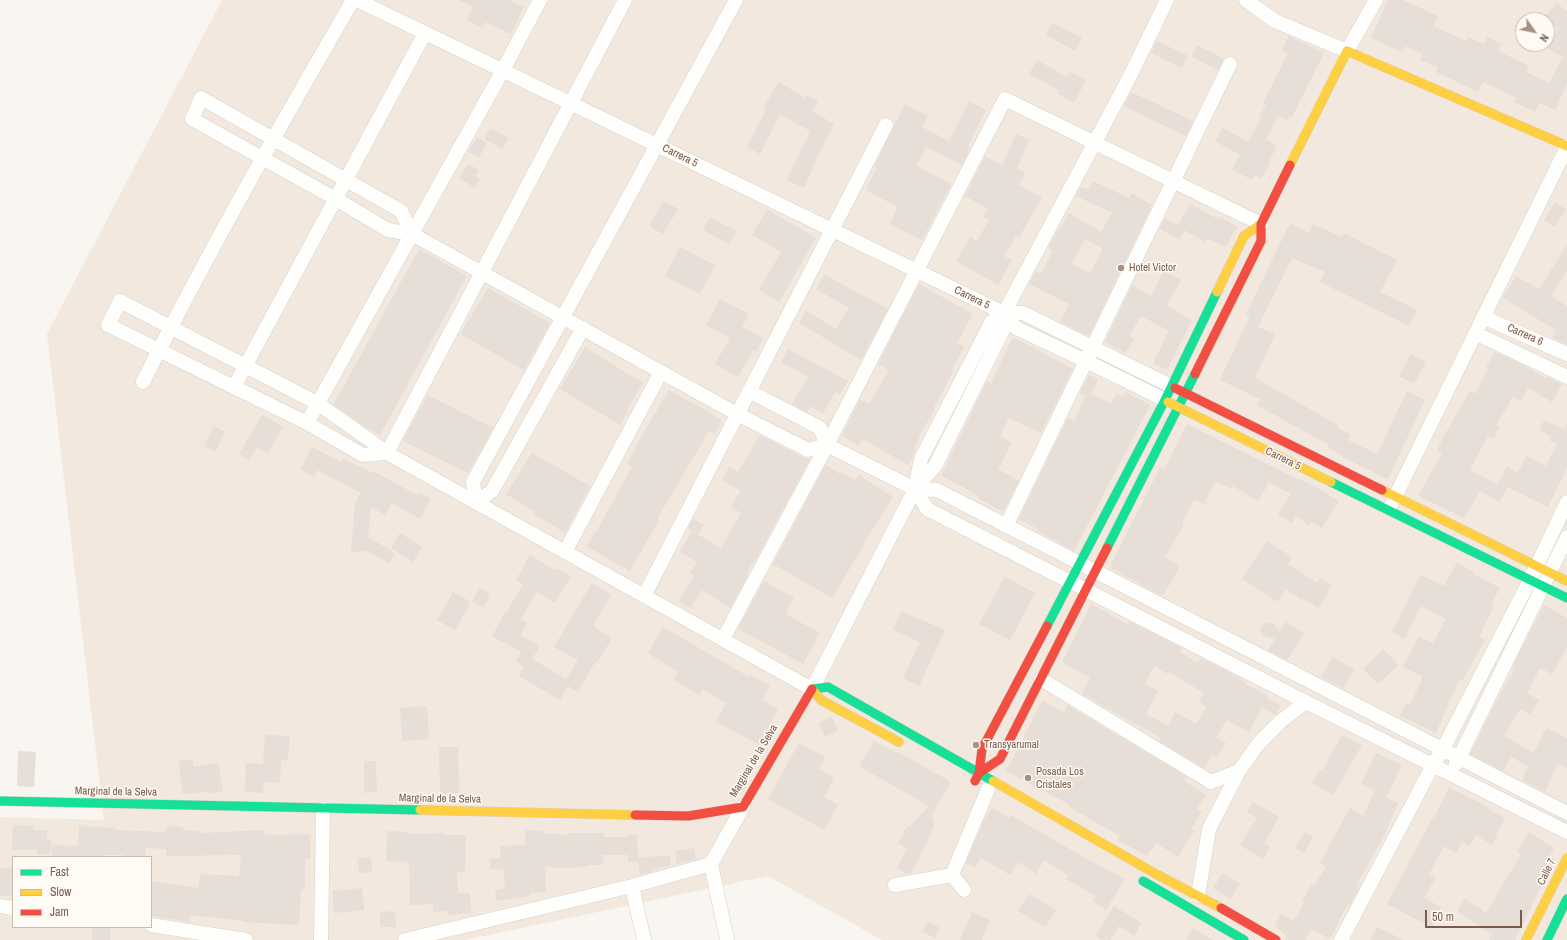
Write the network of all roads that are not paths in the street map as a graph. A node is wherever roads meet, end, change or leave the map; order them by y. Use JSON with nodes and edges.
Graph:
{"nodes":[{"id":1,"x":353,"y":0,"type":"edge"},
{"id":2,"x":357,"y":0,"type":"edge"},
{"id":3,"x":540,"y":0,"type":"edge"},
{"id":4,"x":625,"y":0,"type":"edge"},
{"id":5,"x":736,"y":0,"type":"edge"},
{"id":6,"x":1167,"y":0,"type":"edge"},
{"id":7,"x":1246,"y":0,"type":"edge"},
{"id":8,"x":1376,"y":0,"type":"edge"},
{"id":9,"x":425,"y":33,"type":"junction"},
{"id":10,"x":1347,"y":51,"type":"junction"},
{"id":11,"x":1230,"y":64,"type":"dead end"},
{"id":12,"x":503,"y":70,"type":"junction"},
{"id":13,"x":571,"y":103,"type":"junction"},
{"id":14,"x":886,"y":125,"type":"dead end"},
{"id":15,"x":273,"y":139,"type":"junction"},
{"id":16,"x":1094,"y":142,"type":"junction"},
{"id":17,"x":657,"y":145,"type":"junction"},
{"id":18,"x":1567,"y":147,"type":"edge"},
{"id":19,"x":262,"y":158,"type":"junction"},
{"id":20,"x":346,"y":180,"type":"junction"},
{"id":21,"x":1174,"y":180,"type":"junction"},
{"id":22,"x":336,"y":199,"type":"junction"},
{"id":23,"x":1261,"y":224,"type":"junction"},
{"id":24,"x":831,"y":229,"type":"junction"},
{"id":25,"x":412,"y":234,"type":"junction"},
{"id":26,"x":916,"y":270,"type":"junction"},
{"id":27,"x":482,"y":273,"type":"junction"},
{"id":28,"x":1004,"y":313,"type":"junction"},
{"id":29,"x":1483,"y":317,"type":"junction"},
{"id":30,"x":563,"y":318,"type":"junction"},
{"id":31,"x":171,"y":327,"type":"junction"},
{"id":32,"x":583,"y":328,"type":"junction"},
{"id":33,"x":1475,"y":333,"type":"junction"},
{"id":34,"x":1093,"y":347,"type":"junction"},
{"id":35,"x":159,"y":350,"type":"junction"},
{"id":36,"x":1567,"y":354,"type":"edge"},
{"id":37,"x":1086,"y":361,"type":"junction"},
{"id":38,"x":246,"y":366,"type":"junction"},
{"id":39,"x":661,"y":372,"type":"junction"},
{"id":40,"x":1567,"y":377,"type":"edge"},
{"id":41,"x":142,"y":382,"type":"dead end"},
{"id":42,"x":1171,"y":386,"type":"junction"},
{"id":43,"x":234,"y":387,"type":"junction"},
{"id":44,"x":749,"y":391,"type":"junction"},
{"id":45,"x":1186,"y":393,"type":"junction"},
{"id":46,"x":1165,"y":400,"type":"junction"},
{"id":47,"x":317,"y":403,"type":"junction"},
{"id":48,"x":1179,"y":407,"type":"junction"},
{"id":49,"x":737,"y":414,"type":"junction"},
{"id":50,"x":307,"y":423,"type":"junction"},
{"id":51,"x":827,"y":445,"type":"junction"},
{"id":52,"x":387,"y":453,"type":"junction"},
{"id":53,"x":915,"y":489,"type":"junction"},
{"id":54,"x":1395,"y":496,"type":"junction"},
{"id":55,"x":476,"y":502,"type":"junction"},
{"id":56,"x":1567,"y":502,"type":"edge"},
{"id":57,"x":1388,"y":510,"type":"junction"},
{"id":58,"x":1006,"y":526,"type":"junction"},
{"id":59,"x":1567,"y":537,"type":"edge"},
{"id":60,"x":565,"y":552,"type":"junction"},
{"id":61,"x":1079,"y":563,"type":"junction"},
{"id":62,"x":1536,"y":566,"type":"junction"},
{"id":63,"x":1096,"y":572,"type":"junction"},
{"id":64,"x":1549,"y":572,"type":"junction"},
{"id":65,"x":1069,"y":581,"type":"junction"},
{"id":66,"x":1567,"y":581,"type":"edge"},
{"id":67,"x":1536,"y":583,"type":"junction"},
{"id":68,"x":1087,"y":590,"type":"junction"},
{"id":69,"x":644,"y":596,"type":"junction"},
{"id":70,"x":1567,"y":598,"type":"edge"},
{"id":71,"x":723,"y":639,"type":"junction"},
{"id":72,"x":1041,"y":680,"type":"junction"},
{"id":73,"x":812,"y":689,"type":"junction"},
{"id":74,"x":1306,"y":702,"type":"junction"},
{"id":75,"x":905,"y":745,"type":"dead end"},
{"id":76,"x":1443,"y":749,"type":"junction"},
{"id":77,"x":1459,"y":757,"type":"junction"},
{"id":78,"x":1433,"y":765,"type":"junction"},
{"id":79,"x":1239,"y":771,"type":"junction"},
{"id":80,"x":979,"y":773,"type":"junction"},
{"id":81,"x":1451,"y":774,"type":"junction"},
{"id":82,"x":991,"y":791,"type":"joint"},
{"id":83,"x":0,"y":801,"type":"edge"},
{"id":84,"x":743,"y":807,"type":"junction"},
{"id":85,"x":323,"y":809,"type":"junction"},
{"id":86,"x":1567,"y":813,"type":"edge"},
{"id":87,"x":1567,"y":832,"type":"edge"},
{"id":88,"x":1567,"y":858,"type":"edge"},
{"id":89,"x":711,"y":864,"type":"junction"},
{"id":90,"x":952,"y":875,"type":"junction"},
{"id":91,"x":1136,"y":877,"type":"dead end"},
{"id":92,"x":895,"y":885,"type":"dead end"},
{"id":93,"x":632,"y":886,"type":"junction"},
{"id":94,"x":964,"y":890,"type":"dead end"},
{"id":95,"x":1198,"y":895,"type":"junction"},
{"id":96,"x":1567,"y":899,"type":"edge"},
{"id":97,"x":0,"y":906,"type":"edge"},
{"id":98,"x":12,"y":908,"type":"edge"},
{"id":99,"x":152,"y":925,"type":"edge"},
{"id":100,"x":246,"y":940,"type":"edge"},
{"id":101,"x":320,"y":940,"type":"edge"},
{"id":102,"x":405,"y":940,"type":"edge"},
{"id":103,"x":644,"y":940,"type":"edge"},
{"id":104,"x":727,"y":940,"type":"edge"},
{"id":105,"x":1244,"y":940,"type":"edge"},
{"id":106,"x":1276,"y":940,"type":"edge"},
{"id":107,"x":1341,"y":940,"type":"edge"},
{"id":108,"x":1526,"y":940,"type":"edge"},
{"id":109,"x":1547,"y":940,"type":"edge"}],
"edges":[{"from":1,"to":15,"type":"street"},
{"from":2,"to":9,"type":"street","name":"Carrera 5"},
{"from":3,"to":12,"type":"street"},
{"from":4,"to":13,"type":"street"},
{"from":5,"to":17,"type":"street"},
{"from":6,"to":16,"type":"street"},
{"from":7,"to":10,"type":"street"},
{"from":8,"to":10,"type":"street"},
{"from":9,"to":12,"type":"street","name":"Carrera 5"},
{"from":9,"to":20,"type":"street"},
{"from":10,"to":18,"type":"street"},
{"from":10,"to":23,"type":"street"},
{"from":11,"to":21,"type":"street"},
{"from":12,"to":13,"type":"street","name":"Carrera 5"},
{"from":12,"to":25,"type":"street"},
{"from":13,"to":17,"type":"street","name":"Carrera 5"},
{"from":13,"to":27,"type":"street"},
{"from":14,"to":24,"type":"street"},
{"from":15,"to":19,"type":"street"},
{"from":15,"to":19,"type":"street"},
{"from":15,"to":20,"type":"street"},
{"from":16,"to":21,"type":"street"},
{"from":16,"to":26,"type":"street"},
{"from":16,"to":28,"type":"street"},
{"from":17,"to":24,"type":"street","name":"Carrera 5"},
{"from":17,"to":30,"type":"street"},
{"from":18,"to":29,"type":"street"},
{"from":19,"to":22,"type":"street"},
{"from":19,"to":31,"type":"street"},
{"from":20,"to":22,"type":"street"},
{"from":20,"to":25,"type":"street"},
{"from":21,"to":23,"type":"street"},
{"from":21,"to":34,"type":"street"},
{"from":22,"to":25,"type":"street"},
{"from":22,"to":38,"type":"street"},
{"from":23,"to":42,"type":"street"},
{"from":23,"to":45,"type":"street"},
{"from":24,"to":26,"type":"street","name":"Carrera 5"},
{"from":24,"to":44,"type":"street"},
{"from":25,"to":27,"type":"street"},
{"from":25,"to":47,"type":"street"},
{"from":26,"to":28,"type":"street","name":"Carrera 5"},
{"from":26,"to":51,"type":"street"},
{"from":27,"to":30,"type":"street"},
{"from":27,"to":52,"type":"street"},
{"from":28,"to":34,"type":"street","name":"Carrera 5"},
{"from":28,"to":37,"type":"street","name":"Carrera 5"},
{"from":28,"to":53,"type":"street"},
{"from":29,"to":33,"type":"street"},
{"from":29,"to":36,"type":"street","name":"Carrera 6"},
{"from":30,"to":32,"type":"street"},
{"from":30,"to":55,"type":"street"},
{"from":31,"to":35,"type":"street"},
{"from":31,"to":35,"type":"street"},
{"from":31,"to":38,"type":"street"},
{"from":32,"to":39,"type":"street"},
{"from":32,"to":55,"type":"street"},
{"from":33,"to":40,"type":"street"},
{"from":33,"to":54,"type":"street"},
{"from":34,"to":37,"type":"street"},
{"from":34,"to":42,"type":"street","name":"Carrera 5"},
{"from":35,"to":41,"type":"street"},
{"from":35,"to":43,"type":"street"},
{"from":37,"to":46,"type":"street","name":"Carrera 5"},
{"from":37,"to":58,"type":"street"},
{"from":38,"to":43,"type":"street"},
{"from":38,"to":47,"type":"street"},
{"from":39,"to":49,"type":"street"},
{"from":39,"to":60,"type":"street"},
{"from":42,"to":45,"type":"street","name":"Carrera 5"},
{"from":42,"to":46,"type":"street"},
{"from":43,"to":50,"type":"street"},
{"from":44,"to":49,"type":"street"},
{"from":44,"to":51,"type":"street"},
{"from":45,"to":48,"type":"street"},
{"from":45,"to":54,"type":"street","name":"Carrera 5"},
{"from":46,"to":48,"type":"street","name":"Carrera 5"},
{"from":46,"to":61,"type":"street"},
{"from":47,"to":50,"type":"street"},
{"from":47,"to":52,"type":"street"},
{"from":48,"to":57,"type":"street","name":"Carrera 5"},
{"from":48,"to":63,"type":"street"},
{"from":49,"to":51,"type":"street"},
{"from":49,"to":69,"type":"street"},
{"from":50,"to":52,"type":"street"},
{"from":51,"to":53,"type":"street"},
{"from":51,"to":71,"type":"street"},
{"from":52,"to":55,"type":"street"},
{"from":53,"to":58,"type":"street"},
{"from":53,"to":65,"type":"street"},
{"from":53,"to":73,"type":"street"},
{"from":54,"to":57,"type":"street"},
{"from":54,"to":62,"type":"street","name":"Carrera 5"},
{"from":55,"to":60,"type":"street"},
{"from":56,"to":62,"type":"street"},
{"from":57,"to":67,"type":"street","name":"Carrera 5"},
{"from":58,"to":61,"type":"street"},
{"from":59,"to":64,"type":"street"},
{"from":60,"to":69,"type":"street"},
{"from":61,"to":63,"type":"street"},
{"from":61,"to":65,"type":"street"},
{"from":62,"to":64,"type":"street","name":"Carrera 5"},
{"from":62,"to":67,"type":"street"},
{"from":63,"to":68,"type":"street"},
{"from":63,"to":76,"type":"street"},
{"from":64,"to":66,"type":"street","name":"Carrera 5"},
{"from":64,"to":67,"type":"street"},
{"from":65,"to":68,"type":"street"},
{"from":65,"to":80,"type":"street"},
{"from":67,"to":70,"type":"street","name":"Carrera 5"},
{"from":67,"to":76,"type":"street"},
{"from":67,"to":77,"type":"street"},
{"from":68,"to":72,"type":"street"},
{"from":68,"to":74,"type":"street"},
{"from":69,"to":71,"type":"street"},
{"from":71,"to":73,"type":"street"},
{"from":72,"to":79,"type":"street"},
{"from":72,"to":80,"type":"street"},
{"from":73,"to":75,"type":"street"},
{"from":73,"to":80,"type":"street"},
{"from":73,"to":84,"type":"street","name":"Marginal de la Selva"},
{"from":74,"to":78,"type":"street"},
{"from":74,"to":79,"type":"street"},
{"from":76,"to":77,"type":"street"},
{"from":76,"to":78,"type":"street"},
{"from":77,"to":81,"type":"street"},
{"from":77,"to":86,"type":"street"},
{"from":78,"to":81,"type":"street"},
{"from":78,"to":107,"type":"street"},
{"from":79,"to":95,"type":"street"},
{"from":80,"to":82,"type":"street"},
{"from":80,"to":95,"type":"street"},
{"from":81,"to":87,"type":"street"},
{"from":82,"to":90,"type":"street"},
{"from":83,"to":85,"type":"street","name":"Marginal de la Selva"},
{"from":84,"to":85,"type":"street","name":"Marginal de la Selva"},
{"from":84,"to":89,"type":"street"},
{"from":85,"to":101,"type":"street"},
{"from":88,"to":108,"type":"street","name":"Calle 7"},
{"from":89,"to":93,"type":"street"},
{"from":89,"to":104,"type":"street"},
{"from":90,"to":92,"type":"street"},
{"from":90,"to":94,"type":"street"},
{"from":91,"to":105,"type":"street"},
{"from":93,"to":102,"type":"street"},
{"from":93,"to":103,"type":"street"},
{"from":95,"to":106,"type":"street"},
{"from":96,"to":109,"type":"street"},
{"from":97,"to":98,"type":"street"},
{"from":99,"to":100,"type":"street"}]}
